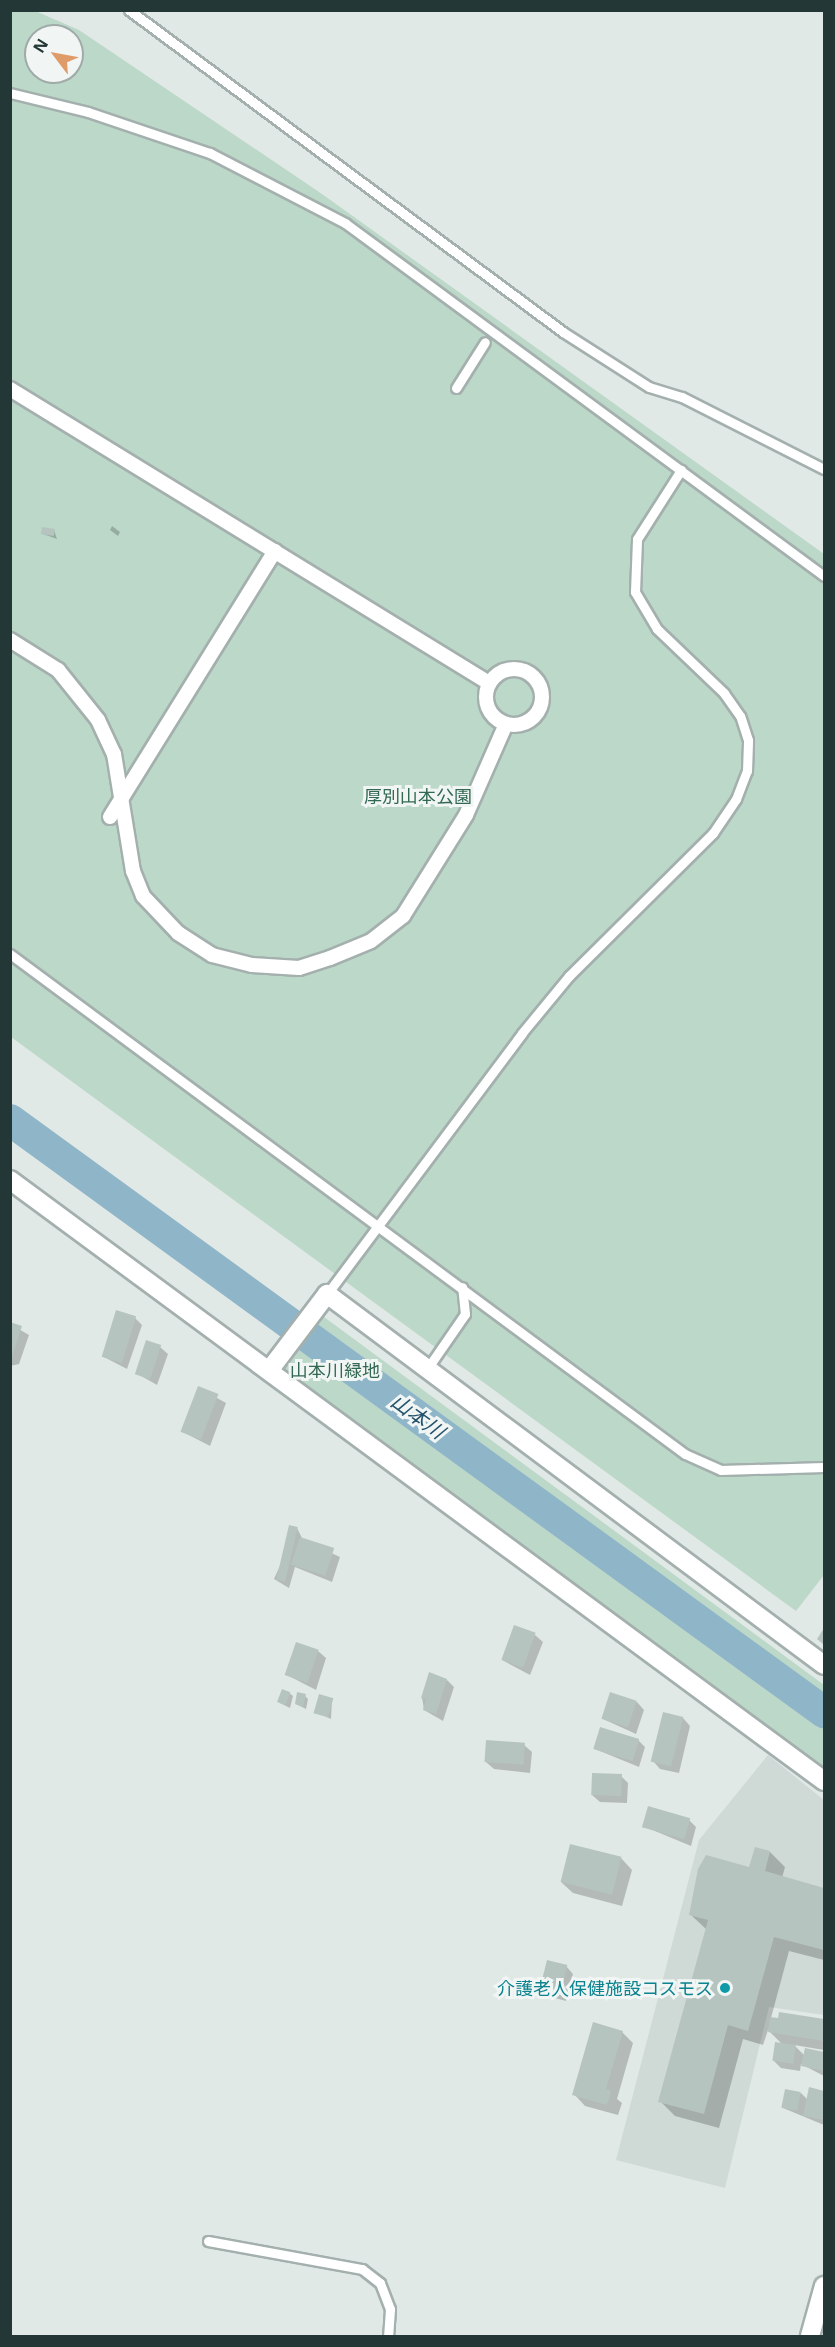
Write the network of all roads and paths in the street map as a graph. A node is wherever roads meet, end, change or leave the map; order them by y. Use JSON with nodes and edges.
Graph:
{"nodes":[{"id":1,"x":129,"y":10,"type":"edge"},
{"id":2,"x":10,"y":93,"type":"edge"},
{"id":3,"x":485,"y":342,"type":"dead end"},
{"id":4,"x":456,"y":388,"type":"dead end"},
{"id":5,"x":10,"y":389,"type":"edge"},
{"id":6,"x":825,"y":469,"type":"edge"},
{"id":7,"x":681,"y":470,"type":"junction"},
{"id":8,"x":275,"y":551,"type":"junction"},
{"id":9,"x":825,"y":576,"type":"edge"},
{"id":10,"x":10,"y":640,"type":"edge"},
{"id":11,"x":489,"y":682,"type":"junction"},
{"id":12,"x":506,"y":724,"type":"junction"},
{"id":13,"x":122,"y":800,"type":"junction"},
{"id":14,"x":110,"y":817,"type":"dead end"},
{"id":15,"x":10,"y":954,"type":"edge"},
{"id":16,"x":10,"y":1180,"type":"edge"},
{"id":17,"x":378,"y":1226,"type":"junction"},
{"id":18,"x":462,"y":1287,"type":"junction"},
{"id":19,"x":322,"y":1300,"type":"junction"},
{"id":20,"x":271,"y":1368,"type":"junction"},
{"id":21,"x":427,"y":1369,"type":"junction"},
{"id":22,"x":825,"y":1467,"type":"edge"},
{"id":23,"x":825,"y":1665,"type":"edge"},
{"id":24,"x":825,"y":1780,"type":"edge"},
{"id":25,"x":208,"y":2241,"type":"dead end"},
{"id":26,"x":825,"y":2286,"type":"edge"},
{"id":27,"x":388,"y":2337,"type":"edge"},
{"id":28,"x":810,"y":2337,"type":"edge"}],
"edges":[{"from":1,"to":6,"type":"lane"},
{"from":2,"to":7,"type":"lane"},
{"from":3,"to":4,"type":"lane"},
{"from":5,"to":8,"type":"street"},
{"from":7,"to":9,"type":"lane"},
{"from":7,"to":17,"type":"lane"},
{"from":8,"to":11,"type":"street"},
{"from":8,"to":13,"type":"street"},
{"from":10,"to":13,"type":"street"},
{"from":11,"to":12,"type":"street"},
{"from":11,"to":12,"type":"street"},
{"from":12,"to":13,"type":"street"},
{"from":13,"to":14,"type":"street"},
{"from":15,"to":17,"type":"lane"},
{"from":16,"to":20,"type":"street"},
{"from":17,"to":18,"type":"lane"},
{"from":17,"to":19,"type":"lane"},
{"from":18,"to":21,"type":"lane"},
{"from":18,"to":22,"type":"lane"},
{"from":19,"to":20,"type":"street"},
{"from":19,"to":21,"type":"street"},
{"from":20,"to":24,"type":"street"},
{"from":21,"to":23,"type":"street"},
{"from":25,"to":27,"type":"lane"},
{"from":26,"to":28,"type":"street"}]}
